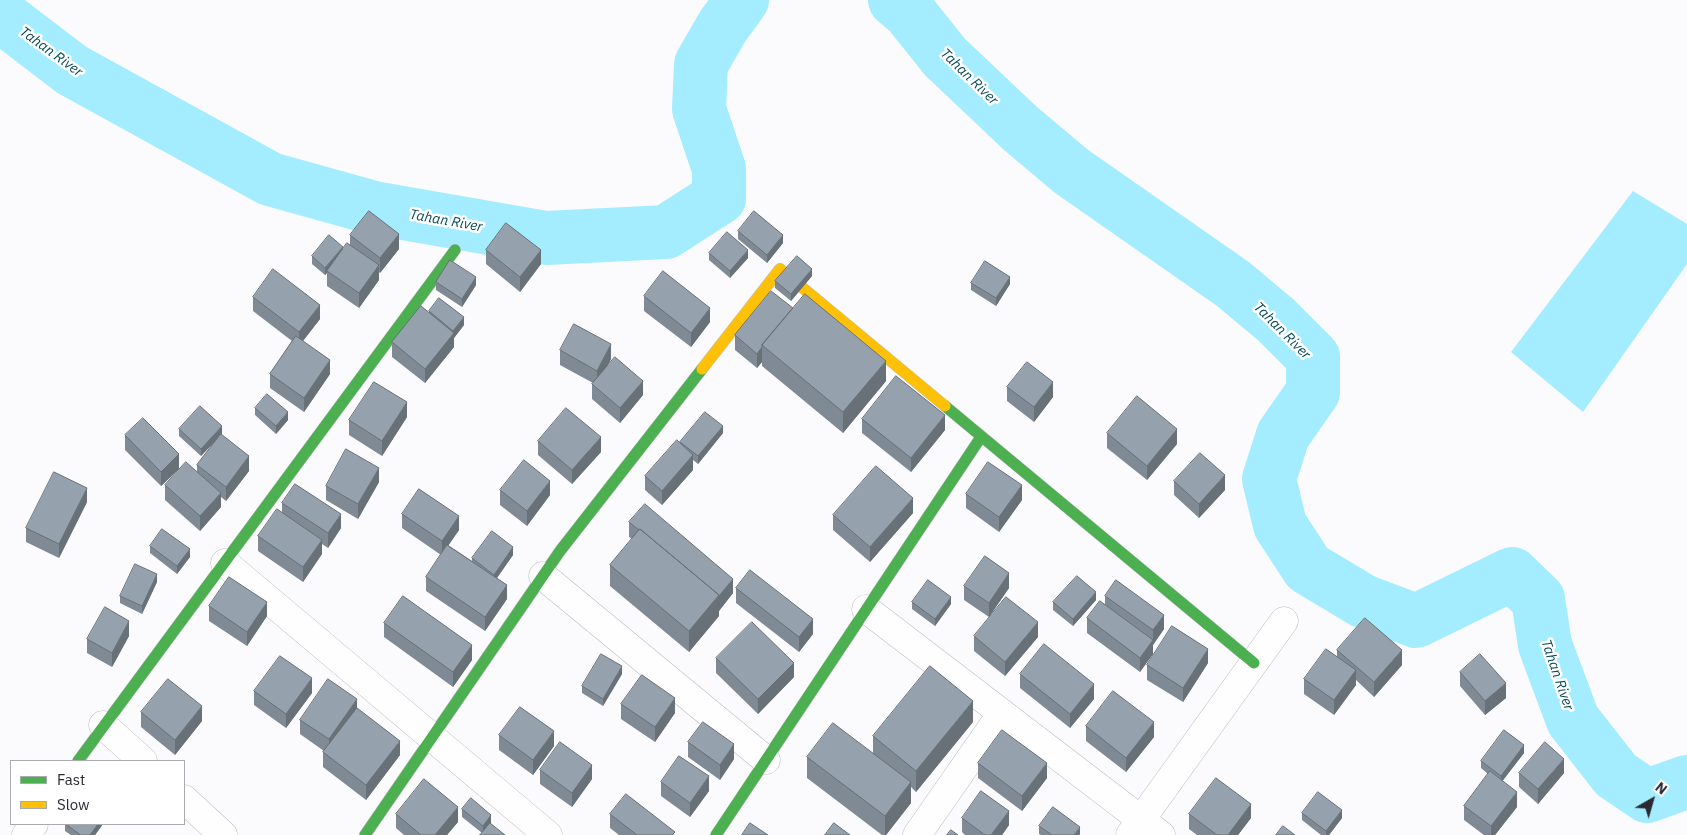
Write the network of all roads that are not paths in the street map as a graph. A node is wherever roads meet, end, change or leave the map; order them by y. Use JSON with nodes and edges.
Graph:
{"nodes":[{"id":1,"x":455,"y":250,"type":"dead end"},
{"id":2,"x":981,"y":436,"type":"junction"},
{"id":3,"x":225,"y":563,"type":"junction"},
{"id":4,"x":543,"y":576,"type":"junction"},
{"id":5,"x":866,"y":609,"type":"junction"},
{"id":6,"x":1284,"y":621,"type":"dead end"},
{"id":7,"x":1254,"y":663,"type":"junction"},
{"id":8,"x":1002,"y":713,"type":"junction"},
{"id":9,"x":103,"y":725,"type":"junction"},
{"id":10,"x":432,"y":739,"type":"junction"},
{"id":11,"x":79,"y":760,"type":"edge"},
{"id":12,"x":142,"y":760,"type":"edge"},
{"id":13,"x":766,"y":760,"type":"junction"},
{"id":14,"x":185,"y":800,"type":"edge"},
{"id":15,"x":1144,"y":830,"type":"edge"},
{"id":16,"x":223,"y":835,"type":"edge"},
{"id":17,"x":365,"y":835,"type":"edge"},
{"id":18,"x":548,"y":835,"type":"edge"},
{"id":19,"x":716,"y":835,"type":"edge"},
{"id":20,"x":917,"y":835,"type":"edge"}],
"edges":[{"from":1,"to":3,"type":"street"},
{"from":2,"to":4,"type":"street"},
{"from":2,"to":5,"type":"street"},
{"from":2,"to":7,"type":"street"},
{"from":3,"to":9,"type":"street"},
{"from":3,"to":10,"type":"street"},
{"from":4,"to":10,"type":"street"},
{"from":4,"to":13,"type":"street"},
{"from":5,"to":8,"type":"street"},
{"from":5,"to":13,"type":"street"},
{"from":6,"to":7,"type":"street"},
{"from":7,"to":15,"type":"street"},
{"from":8,"to":15,"type":"street"},
{"from":8,"to":20,"type":"street"},
{"from":9,"to":11,"type":"street"},
{"from":9,"to":12,"type":"street"},
{"from":10,"to":17,"type":"street"},
{"from":10,"to":18,"type":"street"},
{"from":13,"to":19,"type":"street"},
{"from":14,"to":16,"type":"street"}]}
